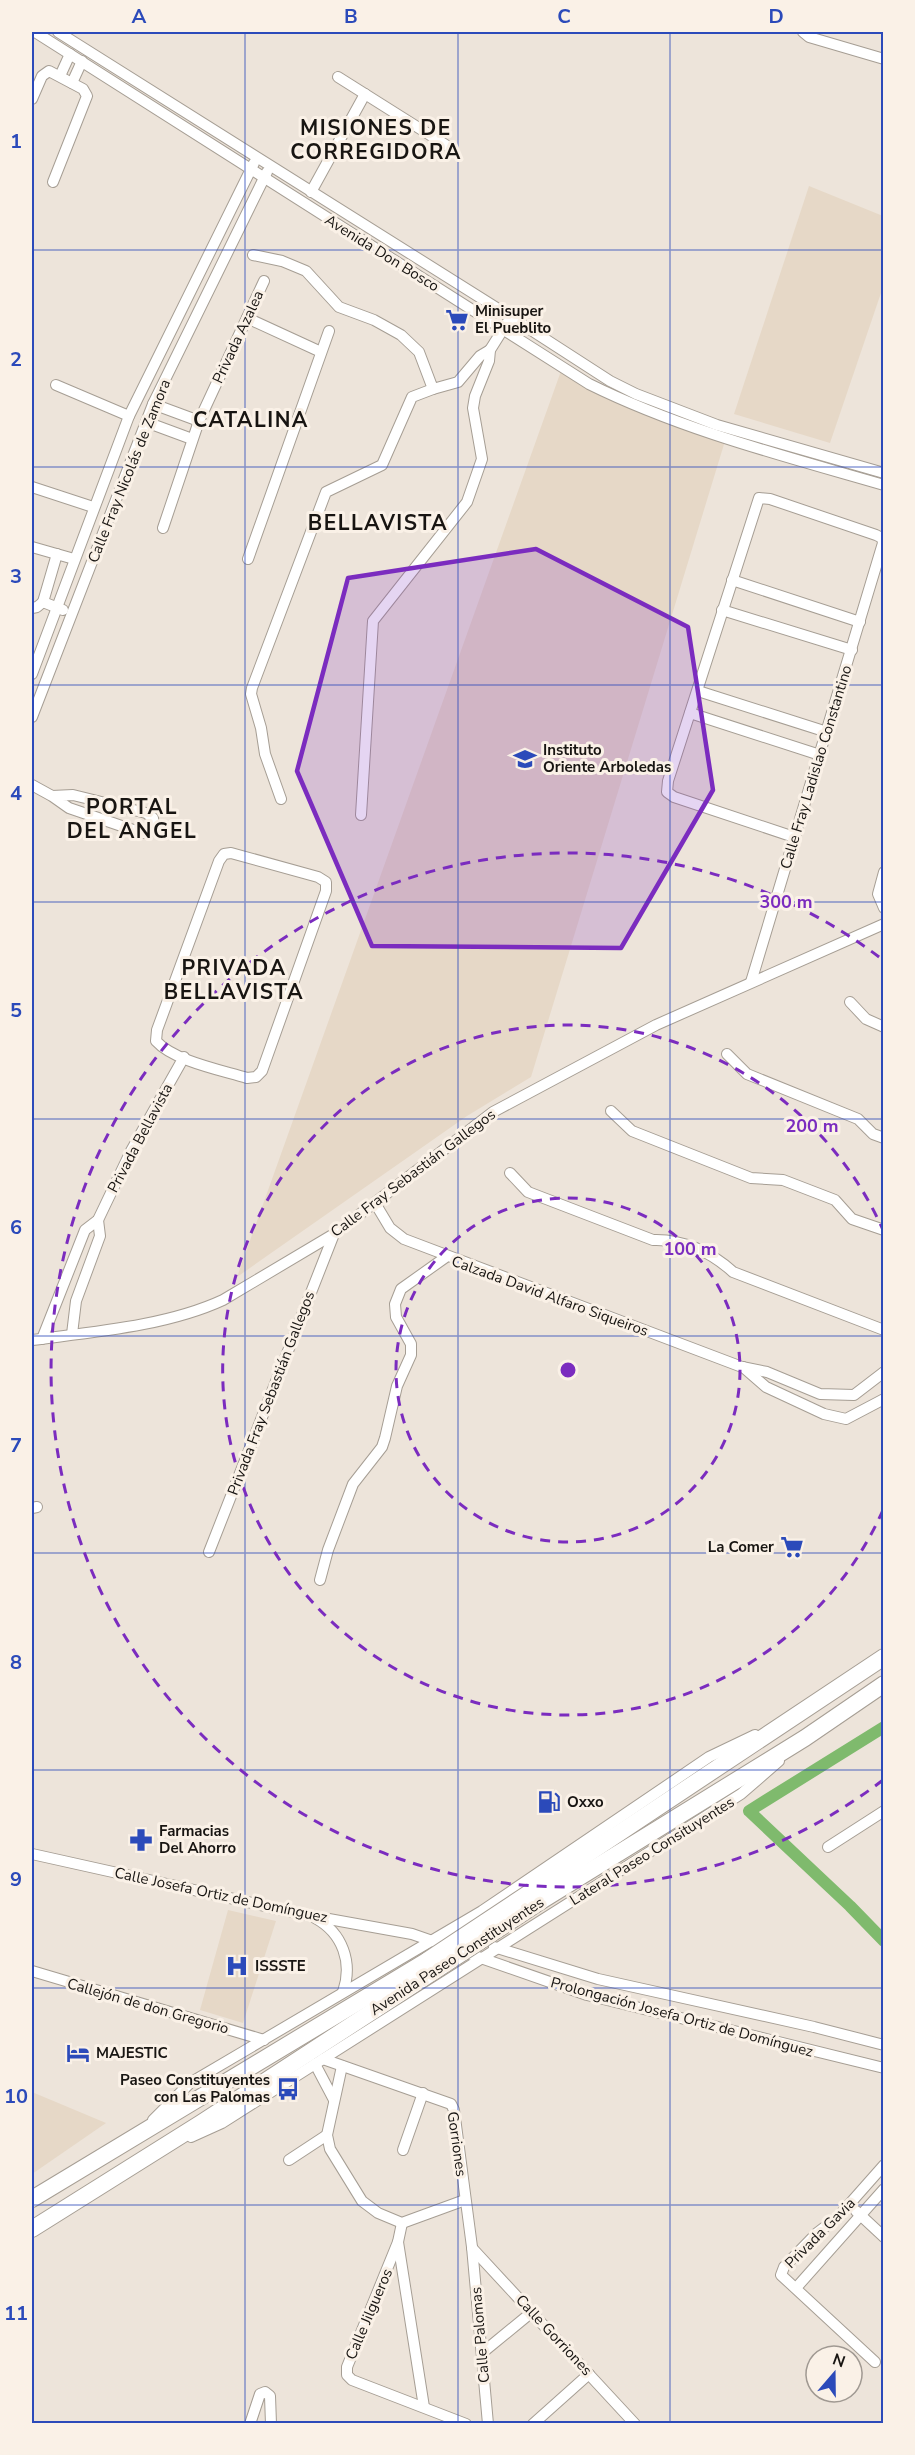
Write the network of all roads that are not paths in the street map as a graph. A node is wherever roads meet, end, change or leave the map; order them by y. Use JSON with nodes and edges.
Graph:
{"nodes":[{"id":1,"x":35,"y":32,"type":"edge"},
{"id":2,"x":58,"y":32,"type":"edge"},
{"id":3,"x":803,"y":32,"type":"edge"},
{"id":4,"x":70,"y":54,"type":"junction"},
{"id":5,"x":884,"y":60,"type":"edge"},
{"id":6,"x":82,"y":62,"type":"junction"},
{"id":7,"x":60,"y":76,"type":"junction"},
{"id":8,"x":338,"y":77,"type":"dead end"},
{"id":9,"x":72,"y":83,"type":"junction"},
{"id":10,"x":365,"y":94,"type":"junction"},
{"id":11,"x":32,"y":99,"type":"edge"},
{"id":12,"x":449,"y":147,"type":"dead end"},
{"id":13,"x":256,"y":158,"type":"junction"},
{"id":14,"x":251,"y":169,"type":"junction"},
{"id":15,"x":267,"y":171,"type":"junction"},
{"id":16,"x":53,"y":182,"type":"dead end"},
{"id":17,"x":311,"y":192,"type":"junction"},
{"id":18,"x":253,"y":255,"type":"dead end"},
{"id":19,"x":264,"y":281,"type":"dead end"},
{"id":20,"x":511,"y":316,"type":"junction"},
{"id":21,"x":248,"y":318,"type":"junction"},
{"id":22,"x":504,"y":329,"type":"junction"},
{"id":23,"x":329,"y":331,"type":"dead end"},
{"id":24,"x":490,"y":350,"type":"junction"},
{"id":25,"x":321,"y":352,"type":"junction"},
{"id":26,"x":56,"y":386,"type":"dead end"},
{"id":27,"x":433,"y":389,"type":"junction"},
{"id":28,"x":153,"y":404,"type":"junction"},
{"id":29,"x":129,"y":416,"type":"junction"},
{"id":30,"x":200,"y":421,"type":"junction"},
{"id":31,"x":146,"y":422,"type":"junction"},
{"id":32,"x":715,"y":430,"type":"junction"},
{"id":33,"x":741,"y":437,"type":"junction"},
{"id":34,"x":120,"y":439,"type":"junction"},
{"id":35,"x":192,"y":439,"type":"junction"},
{"id":36,"x":137,"y":444,"type":"junction"},
{"id":37,"x":884,"y":473,"type":"edge"},
{"id":38,"x":884,"y":485,"type":"edge"},
{"id":39,"x":32,"y":487,"type":"edge"},
{"id":40,"x":93,"y":507,"type":"junction"},
{"id":41,"x":163,"y":528,"type":"dead end"},
{"id":42,"x":32,"y":548,"type":"edge"},
{"id":43,"x":57,"y":554,"type":"junction"},
{"id":44,"x":74,"y":559,"type":"junction"},
{"id":45,"x":248,"y":559,"type":"dead end"},
{"id":46,"x":732,"y":580,"type":"junction"},
{"id":47,"x":43,"y":602,"type":"junction"},
{"id":48,"x":32,"y":608,"type":"edge"},
{"id":49,"x":57,"y":608,"type":"junction"},
{"id":50,"x":722,"y":610,"type":"junction"},
{"id":51,"x":72,"y":614,"type":"junction"},
{"id":52,"x":860,"y":622,"type":"junction"},
{"id":53,"x":852,"y":650,"type":"junction"},
{"id":54,"x":32,"y":674,"type":"edge"},
{"id":55,"x":698,"y":691,"type":"junction"},
{"id":56,"x":690,"y":713,"type":"junction"},
{"id":57,"x":32,"y":717,"type":"edge"},
{"id":58,"x":827,"y":732,"type":"junction"},
{"id":59,"x":820,"y":755,"type":"junction"},
{"id":60,"x":32,"y":785,"type":"edge"},
{"id":61,"x":52,"y":796,"type":"junction"},
{"id":62,"x":281,"y":799,"type":"dead end"},
{"id":63,"x":361,"y":815,"type":"dead end"},
{"id":64,"x":795,"y":837,"type":"junction"},
{"id":65,"x":883,"y":878,"type":"edge"},
{"id":66,"x":884,"y":908,"type":"edge"},
{"id":67,"x":884,"y":924,"type":"edge"},
{"id":68,"x":751,"y":982,"type":"junction"},
{"id":69,"x":850,"y":1002,"type":"dead end"},
{"id":70,"x":884,"y":1028,"type":"edge"},
{"id":71,"x":727,"y":1054,"type":"dead end"},
{"id":72,"x":184,"y":1057,"type":"junction"},
{"id":73,"x":611,"y":1111,"type":"dead end"},
{"id":74,"x":884,"y":1138,"type":"edge"},
{"id":75,"x":510,"y":1173,"type":"dead end"},
{"id":76,"x":375,"y":1203,"type":"junction"},
{"id":77,"x":98,"y":1220,"type":"junction"},
{"id":78,"x":884,"y":1230,"type":"edge"},
{"id":79,"x":334,"y":1234,"type":"junction"},
{"id":80,"x":446,"y":1257,"type":"junction"},
{"id":81,"x":884,"y":1330,"type":"edge"},
{"id":82,"x":72,"y":1334,"type":"junction"},
{"id":83,"x":37,"y":1340,"type":"edge"},
{"id":84,"x":742,"y":1367,"type":"junction"},
{"id":85,"x":884,"y":1372,"type":"edge"},
{"id":86,"x":884,"y":1399,"type":"edge"},
{"id":87,"x":209,"y":1552,"type":"dead end"},
{"id":88,"x":320,"y":1580,"type":"dead end"},
{"id":89,"x":884,"y":1657,"type":"edge"},
{"id":90,"x":884,"y":1684,"type":"edge"},
{"id":91,"x":793,"y":1717,"type":"junction"},
{"id":92,"x":805,"y":1738,"type":"junction"},
{"id":93,"x":884,"y":1811,"type":"edge"},
{"id":94,"x":828,"y":1847,"type":"dead end"},
{"id":95,"x":32,"y":1854,"type":"edge"},
{"id":96,"x":516,"y":1888,"type":"junction"},
{"id":97,"x":482,"y":1911,"type":"junction"},
{"id":98,"x":309,"y":1915,"type":"junction"},
{"id":99,"x":546,"y":1918,"type":"junction"},
{"id":100,"x":445,"y":1932,"type":"junction"},
{"id":101,"x":412,"y":1934,"type":"junction"},
{"id":102,"x":519,"y":1935,"type":"junction"},
{"id":103,"x":431,"y":1941,"type":"junction"},
{"id":104,"x":497,"y":1948,"type":"junction"},
{"id":105,"x":482,"y":1959,"type":"junction"},
{"id":106,"x":32,"y":1971,"type":"edge"},
{"id":107,"x":598,"y":1979,"type":"junction"},
{"id":108,"x":343,"y":1992,"type":"junction"},
{"id":109,"x":587,"y":1995,"type":"junction"},
{"id":110,"x":264,"y":2040,"type":"junction"},
{"id":111,"x":884,"y":2045,"type":"edge"},
{"id":112,"x":319,"y":2062,"type":"junction"},
{"id":113,"x":342,"y":2066,"type":"junction"},
{"id":114,"x":884,"y":2068,"type":"edge"},
{"id":115,"x":423,"y":2093,"type":"junction"},
{"id":116,"x":334,"y":2100,"type":"junction"},
{"id":117,"x":140,"y":2133,"type":"junction"},
{"id":118,"x":327,"y":2136,"type":"junction"},
{"id":119,"x":403,"y":2150,"type":"dead end"},
{"id":120,"x":150,"y":2155,"type":"junction"},
{"id":121,"x":289,"y":2160,"type":"dead end"},
{"id":122,"x":884,"y":2164,"type":"edge"},
{"id":123,"x":884,"y":2189,"type":"edge"},
{"id":124,"x":32,"y":2199,"type":"edge"},
{"id":125,"x":465,"y":2200,"type":"junction"},
{"id":126,"x":850,"y":2205,"type":"junction"},
{"id":127,"x":860,"y":2215,"type":"junction"},
{"id":128,"x":402,"y":2223,"type":"junction"},
{"id":129,"x":32,"y":2229,"type":"edge"},
{"id":130,"x":884,"y":2237,"type":"edge"},
{"id":131,"x":398,"y":2242,"type":"junction"},
{"id":132,"x":472,"y":2247,"type":"junction"},
{"id":133,"x":796,"y":2288,"type":"junction"},
{"id":134,"x":532,"y":2312,"type":"junction"},
{"id":135,"x":482,"y":2353,"type":"junction"},
{"id":136,"x":875,"y":2362,"type":"dead end"},
{"id":137,"x":590,"y":2374,"type":"junction"},
{"id":138,"x":424,"y":2407,"type":"junction"},
{"id":139,"x":250,"y":2424,"type":"edge"},
{"id":140,"x":271,"y":2424,"type":"edge"},
{"id":141,"x":466,"y":2424,"type":"edge"},
{"id":142,"x":488,"y":2424,"type":"edge"},
{"id":143,"x":533,"y":2424,"type":"edge"},
{"id":144,"x":635,"y":2424,"type":"edge"}],
"edges":[{"from":1,"to":4,"type":"street","name":"Avenida Don Bosco"},
{"from":2,"to":13,"type":"street","name":"Avenida Don Bosco"},
{"from":3,"to":5,"type":"street"},
{"from":4,"to":6,"type":"street","name":"Avenida Don Bosco"},
{"from":4,"to":7,"type":"street"},
{"from":6,"to":9,"type":"street"},
{"from":6,"to":14,"type":"street","name":"Avenida Don Bosco"},
{"from":7,"to":9,"type":"street"},
{"from":7,"to":11,"type":"street"},
{"from":8,"to":10,"type":"street"},
{"from":9,"to":16,"type":"street"},
{"from":10,"to":12,"type":"street"},
{"from":10,"to":17,"type":"street"},
{"from":13,"to":14,"type":"street","name":"Calle Fray Nicolás de Zamora"},
{"from":13,"to":15,"type":"street","name":"Avenida Don Bosco"},
{"from":14,"to":15,"type":"street","name":"Avenida Don Bosco"},
{"from":14,"to":29,"type":"street","name":"Calle Fray Nicolás de Zamora"},
{"from":15,"to":17,"type":"street","name":"Avenida Don Bosco"},
{"from":15,"to":22,"type":"street","name":"Avenida Don Bosco"},
{"from":15,"to":28,"type":"street","name":"Calle Fray Nicolás de Zamora"},
{"from":17,"to":20,"type":"street","name":"Avenida Don Bosco"},
{"from":18,"to":27,"type":"street"},
{"from":19,"to":21,"type":"street","name":"Privada Azalea"},
{"from":20,"to":22,"type":"street"},
{"from":20,"to":32,"type":"street","name":"Avenida Don Bosco"},
{"from":21,"to":25,"type":"street"},
{"from":21,"to":30,"type":"street","name":"Privada Azalea"},
{"from":22,"to":24,"type":"street"},
{"from":22,"to":32,"type":"street","name":"Avenida Don Bosco"},
{"from":23,"to":25,"type":"street"},
{"from":24,"to":27,"type":"street"},
{"from":24,"to":63,"type":"street"},
{"from":25,"to":45,"type":"street"},
{"from":26,"to":29,"type":"street"},
{"from":27,"to":62,"type":"street"},
{"from":28,"to":30,"type":"street"},
{"from":28,"to":31,"type":"street","name":"Calle Fray Nicolás de Zamora"},
{"from":29,"to":34,"type":"street","name":"Calle Fray Nicolás de Zamora"},
{"from":30,"to":35,"type":"street","name":"Privada Azalea"},
{"from":31,"to":35,"type":"street"},
{"from":31,"to":36,"type":"street","name":"Calle Fray Nicolás de Zamora"},
{"from":32,"to":33,"type":"street","name":"Avenida Don Bosco"},
{"from":33,"to":37,"type":"street","name":"Avenida Don Bosco"},
{"from":33,"to":38,"type":"street","name":"Avenida Don Bosco"},
{"from":34,"to":36,"type":"street"},
{"from":34,"to":40,"type":"street","name":"Calle Fray Nicolás de Zamora"},
{"from":35,"to":41,"type":"street","name":"Privada Azalea"},
{"from":36,"to":51,"type":"street","name":"Calle Fray Nicolás de Zamora"},
{"from":39,"to":40,"type":"street"},
{"from":40,"to":44,"type":"street","name":"Calle Fray Nicolás de Zamora"},
{"from":42,"to":43,"type":"street"},
{"from":43,"to":44,"type":"street"},
{"from":43,"to":47,"type":"street"},
{"from":44,"to":49,"type":"street","name":"Calle Fray Nicolás de Zamora"},
{"from":46,"to":50,"type":"street"},
{"from":46,"to":52,"type":"street"},
{"from":46,"to":52,"type":"street","name":"Calle Fray Ladislao Constantino"},
{"from":47,"to":48,"type":"street"},
{"from":47,"to":49,"type":"street"},
{"from":49,"to":51,"type":"street"},
{"from":49,"to":54,"type":"street","name":"Calle Fray Nicolás de Zamora"},
{"from":50,"to":53,"type":"street"},
{"from":50,"to":55,"type":"street"},
{"from":51,"to":57,"type":"street","name":"Calle Fray Nicolás de Zamora"},
{"from":52,"to":53,"type":"street","name":"Calle Fray Ladislao Constantino"},
{"from":53,"to":58,"type":"street","name":"Calle Fray Ladislao Constantino"},
{"from":55,"to":56,"type":"street"},
{"from":55,"to":58,"type":"street"},
{"from":56,"to":59,"type":"street"},
{"from":56,"to":64,"type":"street"},
{"from":58,"to":59,"type":"street","name":"Calle Fray Ladislao Constantino"},
{"from":59,"to":64,"type":"street","name":"Calle Fray Ladislao Constantino"},
{"from":60,"to":61,"type":"street"},
{"from":61,"to":61,"type":"street"},
{"from":64,"to":68,"type":"street","name":"Calle Fray Ladislao Constantino"},
{"from":65,"to":66,"type":"street"},
{"from":67,"to":68,"type":"street","name":"Calle Fray Sebastián Gallegos"},
{"from":68,"to":76,"type":"street","name":"Calle Fray Sebastián Gallegos"},
{"from":69,"to":70,"type":"street"},
{"from":71,"to":74,"type":"street"},
{"from":72,"to":72,"type":"street"},
{"from":72,"to":77,"type":"street","name":"Privada Bellavista"},
{"from":73,"to":78,"type":"street"},
{"from":75,"to":81,"type":"street"},
{"from":76,"to":79,"type":"street","name":"Calle Fray Sebastián Gallegos"},
{"from":76,"to":80,"type":"street","name":"Calzada David Alfaro Siqueiros"},
{"from":77,"to":82,"type":"street","name":"Privada Bellavista"},
{"from":77,"to":83,"type":"street","name":"Privada Bellavista"},
{"from":79,"to":82,"type":"street","name":"Calle Fray Sebastián Gallegos"},
{"from":79,"to":87,"type":"street","name":"Privada Fray Sebastián Gallegos"},
{"from":80,"to":84,"type":"street","name":"Calzada David Alfaro Siqueiros"},
{"from":80,"to":88,"type":"street"},
{"from":82,"to":83,"type":"street","name":"Calle Fray Sebastián Gallegos"},
{"from":84,"to":85,"type":"street","name":"Calzada David Alfaro Siqueiros"},
{"from":84,"to":86,"type":"street","name":"Calzada David Alfaro Siqueiros"},
{"from":89,"to":91,"type":"highway","name":"Avenida Paseo Constituyentes"},
{"from":90,"to":92,"type":"highway","name":"Avenida Paseo Constituyentes"},
{"from":91,"to":96,"type":"street"},
{"from":91,"to":117,"type":"highway","name":"Avenida Paseo Constituyentes","bridge":true},
{"from":92,"to":99,"type":"street","name":"Lateral Paseo Consituyentes"},
{"from":92,"to":120,"type":"highway","name":"Avenida Paseo Constituyentes","bridge":true},
{"from":93,"to":94,"type":"street"},
{"from":95,"to":98,"type":"street","name":"Calle Josefa Ortiz de Domínguez"},
{"from":96,"to":97,"type":"street"},
{"from":96,"to":99,"type":"street"},
{"from":97,"to":100,"type":"street"},
{"from":97,"to":102,"type":"street"},
{"from":98,"to":101,"type":"street","name":"Calle Josefa Ortiz de Domínguez"},
{"from":98,"to":108,"type":"street"},
{"from":99,"to":102,"type":"street","name":"Lateral Paseo Consituyentes"},
{"from":100,"to":101,"type":"street","name":"Calle Josefa Ortiz de Domínguez"},
{"from":100,"to":103,"type":"street"},
{"from":100,"to":104,"type":"street","name":"Calle Josefa Ortiz de Domínguez"},
{"from":101,"to":103,"type":"street","name":"Calle Josefa Ortiz de Domínguez"},
{"from":102,"to":104,"type":"street","name":"Lateral Paseo Consituyentes"},
{"from":103,"to":105,"type":"street","name":"Calle Josefa Ortiz de Domínguez"},
{"from":103,"to":108,"type":"street"},
{"from":104,"to":105,"type":"street","name":"Lateral Paseo Consituyentes"},
{"from":104,"to":107,"type":"street","name":"Prolongación Josefa Ortiz de Domínguez"},
{"from":105,"to":109,"type":"street","name":"Prolongación Josefa Ortiz de Domínguez"},
{"from":105,"to":112,"type":"street","name":"Lateral Paseo Consituyentes"},
{"from":106,"to":110,"type":"street","name":"Callejón de don Gregorio"},
{"from":107,"to":109,"type":"street"},
{"from":107,"to":111,"type":"street","name":"Prolongación Josefa Ortiz de Domínguez"},
{"from":108,"to":110,"type":"street"},
{"from":109,"to":114,"type":"street","name":"Prolongación Josefa Ortiz de Domínguez"},
{"from":110,"to":117,"type":"street"},
{"from":112,"to":113,"type":"street","name":"Gorriones"},
{"from":112,"to":116,"type":"street"},
{"from":112,"to":120,"type":"street","name":"Lateral Paseo Consituyentes"},
{"from":113,"to":115,"type":"street","name":"Gorriones"},
{"from":113,"to":116,"type":"street"},
{"from":115,"to":119,"type":"street"},
{"from":115,"to":125,"type":"street","name":"Gorriones"},
{"from":116,"to":118,"type":"street"},
{"from":117,"to":124,"type":"highway","name":"Avenida Paseo Constituyentes"},
{"from":118,"to":121,"type":"street"},
{"from":118,"to":128,"type":"street"},
{"from":120,"to":129,"type":"highway","name":"Avenida Paseo Constituyentes"},
{"from":122,"to":126,"type":"street","name":"Privada Gavia"},
{"from":123,"to":127,"type":"street","name":"Privada Gavia"},
{"from":125,"to":128,"type":"street"},
{"from":125,"to":132,"type":"street","name":"Gorriones"},
{"from":126,"to":127,"type":"street"},
{"from":126,"to":133,"type":"street","name":"Privada Gavia"},
{"from":127,"to":130,"type":"street"},
{"from":127,"to":133,"type":"street","name":"Privada Gavia"},
{"from":128,"to":131,"type":"street","name":"Calle Jilgueros"},
{"from":131,"to":138,"type":"street","name":"Calle Jilgueros"},
{"from":131,"to":138,"type":"street","name":"Calle Jilgueros"},
{"from":132,"to":134,"type":"street","name":"Calle Gorriones"},
{"from":132,"to":135,"type":"street","name":"Calle Palomas"},
{"from":133,"to":136,"type":"street"},
{"from":134,"to":135,"type":"street"},
{"from":134,"to":137,"type":"street","name":"Calle Gorriones"},
{"from":135,"to":142,"type":"street","name":"Calle Palomas"},
{"from":137,"to":143,"type":"street"},
{"from":137,"to":144,"type":"street","name":"Calle Gorriones"},
{"from":138,"to":141,"type":"street","name":"Calle Jilgueros"},
{"from":139,"to":140,"type":"street"}]}
